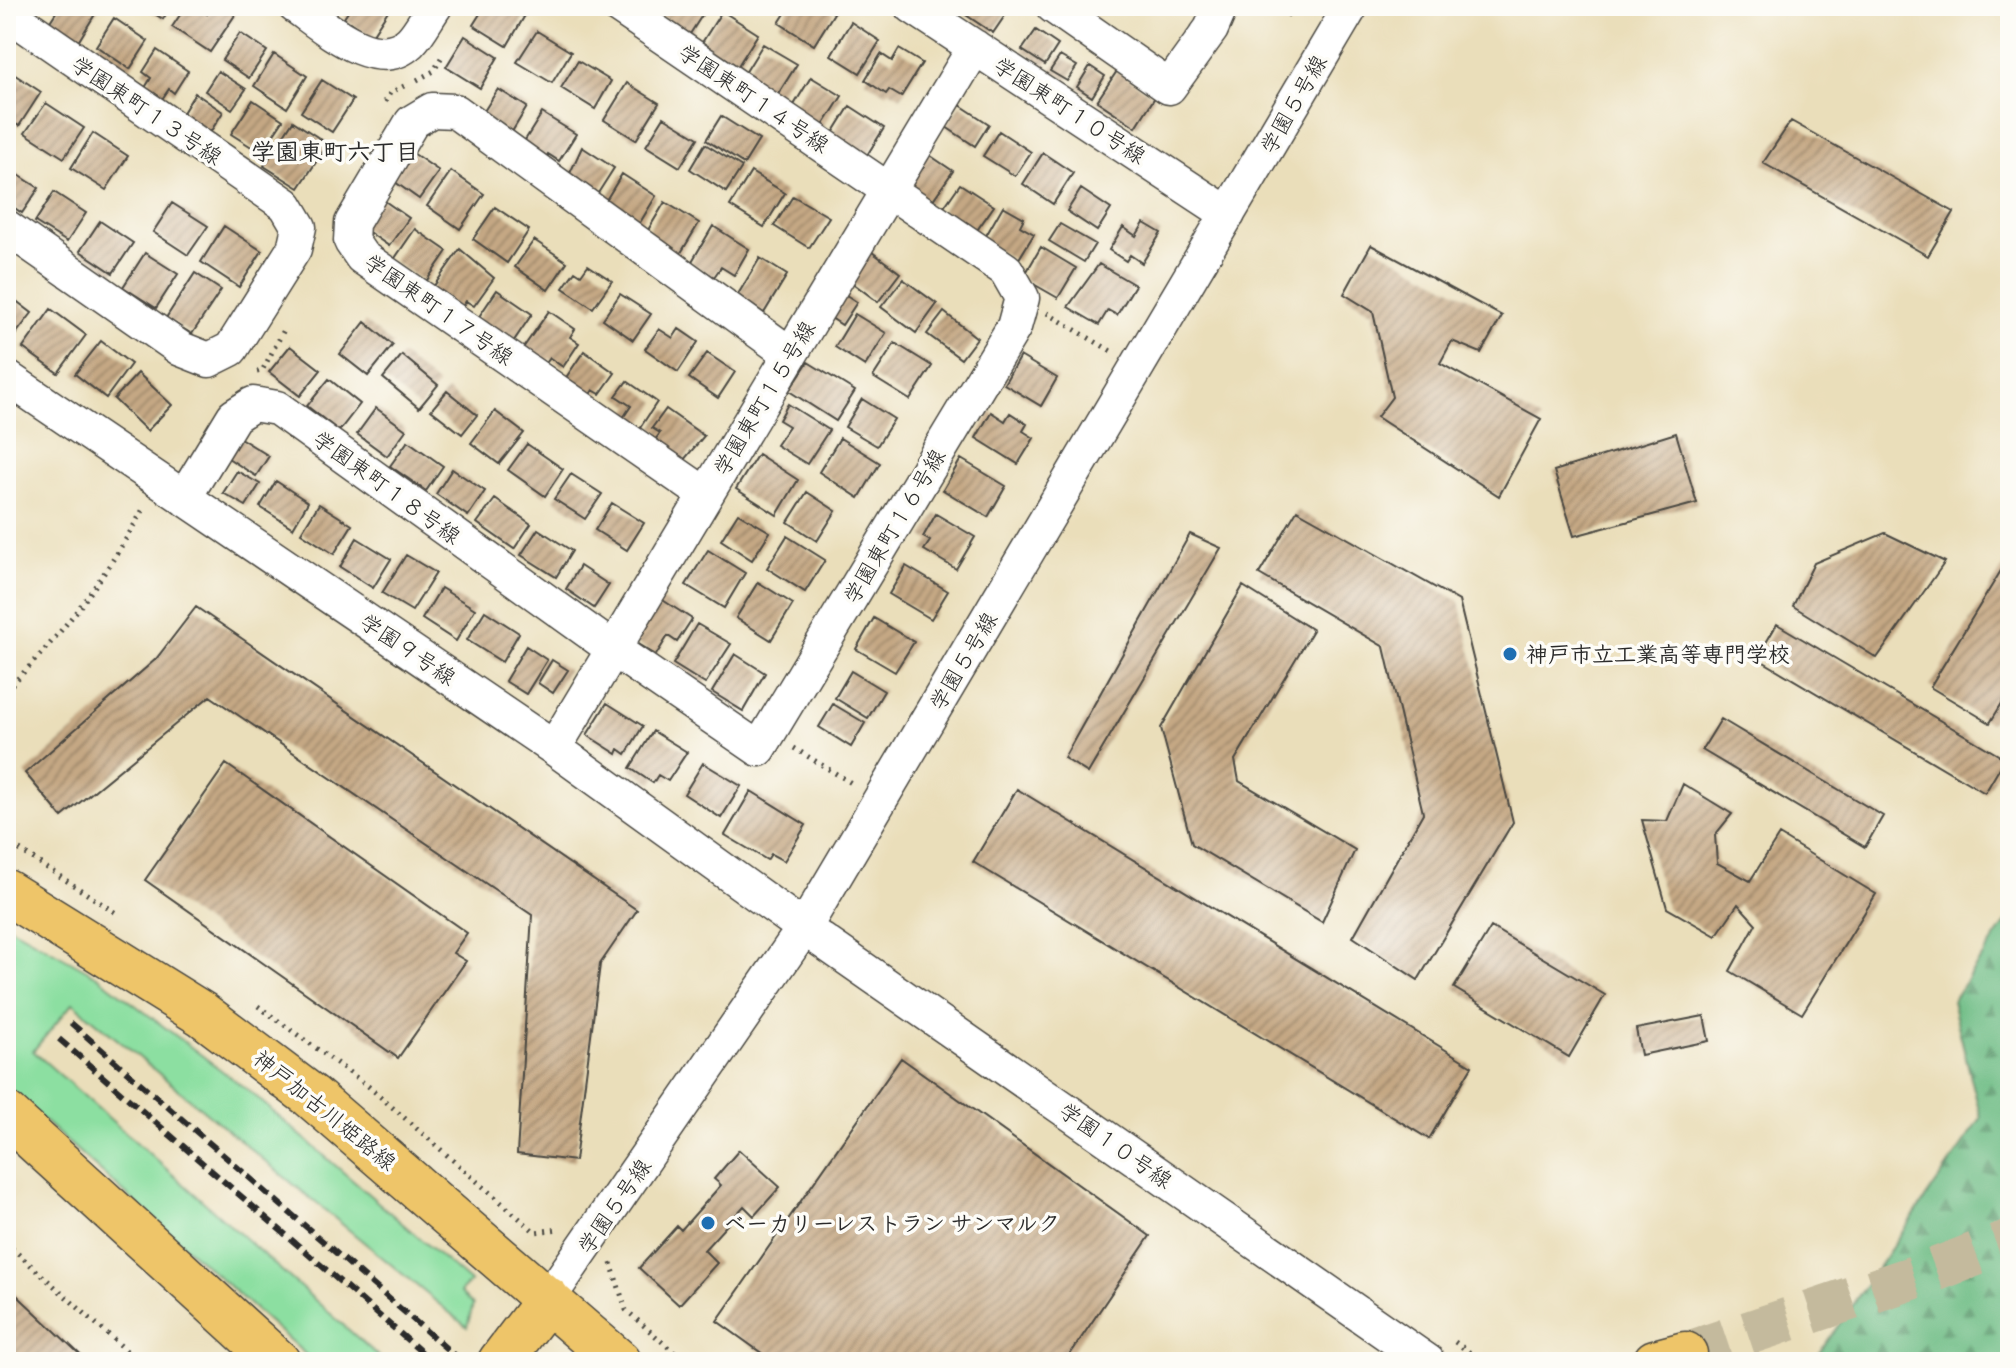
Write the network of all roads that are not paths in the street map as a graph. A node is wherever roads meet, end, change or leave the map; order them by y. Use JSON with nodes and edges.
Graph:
{"nodes":[{"id":1,"x":295,"y":6,"type":"edge"},
{"id":2,"x":435,"y":6,"type":"edge"},
{"id":3,"x":618,"y":6,"type":"edge"},
{"id":4,"x":912,"y":6,"type":"edge"},
{"id":5,"x":1053,"y":6,"type":"edge"},
{"id":6,"x":1221,"y":6,"type":"edge"},
{"id":7,"x":1351,"y":6,"type":"edge"},
{"id":8,"x":6,"y":12,"type":"edge"},
{"id":9,"x":975,"y":47,"type":"junction"},
{"id":10,"x":889,"y":189,"type":"junction"},
{"id":11,"x":1228,"y":214,"type":"junction"},
{"id":12,"x":6,"y":227,"type":"edge"},
{"id":13,"x":790,"y":354,"type":"junction"},
{"id":14,"x":9,"y":387,"type":"edge"},
{"id":15,"x":171,"y":489,"type":"junction"},
{"id":16,"x":706,"y":495,"type":"junction"},
{"id":17,"x":613,"y":649,"type":"junction"},
{"id":18,"x":554,"y":748,"type":"junction"},
{"id":19,"x":6,"y":892,"type":"edge"},
{"id":20,"x":804,"y":928,"type":"junction"},
{"id":21,"x":6,"y":1114,"type":"edge"},
{"id":22,"x":548,"y":1299,"type":"junction"},
{"id":23,"x":1436,"y":1349,"type":"edge"},
{"id":24,"x":508,"y":1352,"type":"edge"},
{"id":25,"x":278,"y":1362,"type":"edge"},
{"id":26,"x":619,"y":1362,"type":"edge"}],
"edges":[{"from":1,"to":2,"type":"street"},
{"from":3,"to":10,"type":"street","name":"学園東町１４号線"},
{"from":4,"to":9,"type":"street","name":"学園東町１０号線"},
{"from":5,"to":6,"type":"street"},
{"from":7,"to":11,"type":"street","name":"学園５号線"},
{"from":8,"to":12,"type":"street","name":"学園東町１３号線"},
{"from":9,"to":10,"type":"street","name":"学園東町１５号線"},
{"from":9,"to":11,"type":"street","name":"学園東町１０号線"},
{"from":10,"to":13,"type":"street","name":"学園東町１５号線"},
{"from":10,"to":17,"type":"street","name":"学園東町１６号線"},
{"from":11,"to":20,"type":"street","name":"学園５号線"},
{"from":13,"to":16,"type":"street","name":"学園東町１５号線"},
{"from":13,"to":16,"type":"street","name":"学園東町１７号線"},
{"from":14,"to":15,"type":"street","name":"学園９号線"},
{"from":15,"to":17,"type":"street","name":"学園東町１８号線"},
{"from":15,"to":18,"type":"street","name":"学園９号線"},
{"from":16,"to":17,"type":"street","name":"学園東町１５号線"},
{"from":17,"to":18,"type":"street","name":"学園東町１５号線"},
{"from":18,"to":20,"type":"street","name":"学園９号線"},
{"from":19,"to":22,"type":"main road","name":"神戸加古川姫路線"},
{"from":20,"to":22,"type":"street","name":"学園５号線"},
{"from":20,"to":23,"type":"street","name":"学園１０号線"},
{"from":21,"to":25,"type":"main road"},
{"from":22,"to":24,"type":"main road"},
{"from":22,"to":26,"type":"main road","name":"神戸加古川姫路線"}]}
